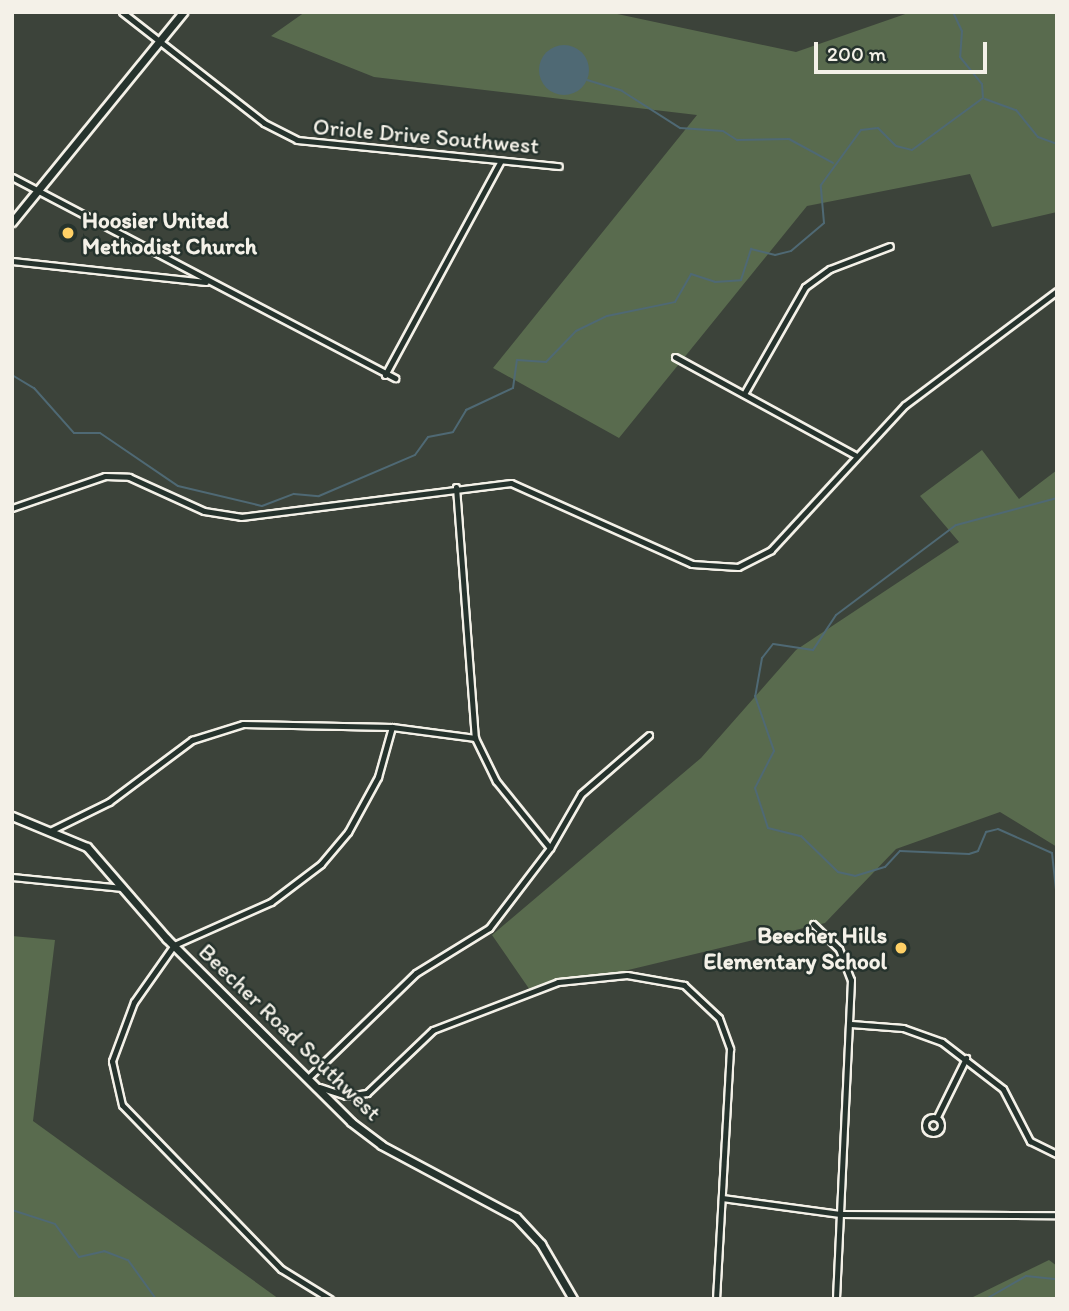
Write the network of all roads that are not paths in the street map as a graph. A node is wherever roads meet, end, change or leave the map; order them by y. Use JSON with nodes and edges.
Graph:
{"nodes":[{"id":1,"x":122,"y":12,"type":"edge"},
{"id":2,"x":183,"y":12,"type":"edge"},
{"id":3,"x":160,"y":42,"type":"junction"},
{"id":4,"x":500,"y":162,"type":"junction"},
{"id":5,"x":559,"y":166,"type":"dead end"},
{"id":6,"x":12,"y":177,"type":"edge"},
{"id":7,"x":41,"y":192,"type":"junction"},
{"id":8,"x":12,"y":222,"type":"edge"},
{"id":9,"x":890,"y":246,"type":"dead end"},
{"id":10,"x":12,"y":261,"type":"edge"},
{"id":11,"x":206,"y":282,"type":"junction"},
{"id":12,"x":1057,"y":291,"type":"edge"},
{"id":13,"x":675,"y":357,"type":"dead end"},
{"id":14,"x":385,"y":375,"type":"junction"},
{"id":15,"x":395,"y":378,"type":"dead end"},
{"id":16,"x":744,"y":394,"type":"junction"},
{"id":17,"x":855,"y":455,"type":"junction"},
{"id":18,"x":456,"y":487,"type":"junction"},
{"id":19,"x":12,"y":508,"type":"edge"},
{"id":20,"x":392,"y":727,"type":"junction"},
{"id":21,"x":649,"y":735,"type":"dead end"},
{"id":22,"x":475,"y":738,"type":"junction"},
{"id":23,"x":12,"y":816,"type":"edge"},
{"id":24,"x":52,"y":830,"type":"junction"},
{"id":25,"x":550,"y":848,"type":"junction"},
{"id":26,"x":12,"y":877,"type":"edge"},
{"id":27,"x":125,"y":887,"type":"junction"},
{"id":28,"x":813,"y":924,"type":"dead end"},
{"id":29,"x":174,"y":945,"type":"junction"},
{"id":30,"x":851,"y":1024,"type":"junction"},
{"id":31,"x":966,"y":1058,"type":"junction"},
{"id":32,"x":309,"y":1077,"type":"junction"},
{"id":33,"x":318,"y":1087,"type":"junction"},
{"id":34,"x":937,"y":1117,"type":"dead end"},
{"id":35,"x":1057,"y":1154,"type":"edge"},
{"id":36,"x":722,"y":1198,"type":"junction"},
{"id":37,"x":841,"y":1214,"type":"junction"},
{"id":38,"x":1057,"y":1215,"type":"edge"},
{"id":39,"x":330,"y":1299,"type":"edge"},
{"id":40,"x":573,"y":1299,"type":"edge"},
{"id":41,"x":716,"y":1299,"type":"edge"},
{"id":42,"x":836,"y":1299,"type":"edge"}],
"edges":[{"from":1,"to":3,"type":"street","name":"Oriole Drive Southwest"},
{"from":2,"to":3,"type":"street"},
{"from":3,"to":4,"type":"street","name":"Oriole Drive Southwest"},
{"from":3,"to":7,"type":"street"},
{"from":4,"to":5,"type":"street","name":"Oriole Drive Southwest"},
{"from":4,"to":14,"type":"street"},
{"from":6,"to":7,"type":"street"},
{"from":7,"to":8,"type":"street"},
{"from":7,"to":11,"type":"street"},
{"from":9,"to":16,"type":"street"},
{"from":10,"to":11,"type":"street"},
{"from":11,"to":14,"type":"street"},
{"from":12,"to":17,"type":"street"},
{"from":13,"to":16,"type":"street"},
{"from":14,"to":15,"type":"street"},
{"from":16,"to":17,"type":"street"},
{"from":17,"to":18,"type":"street"},
{"from":18,"to":19,"type":"street"},
{"from":18,"to":22,"type":"street"},
{"from":20,"to":22,"type":"street"},
{"from":20,"to":24,"type":"street"},
{"from":20,"to":29,"type":"street"},
{"from":21,"to":25,"type":"street"},
{"from":22,"to":25,"type":"street"},
{"from":23,"to":24,"type":"street","name":"Beecher Road Southwest"},
{"from":24,"to":27,"type":"street","name":"Beecher Road Southwest"},
{"from":25,"to":32,"type":"street"},
{"from":26,"to":27,"type":"street"},
{"from":27,"to":29,"type":"street","name":"Beecher Road Southwest"},
{"from":28,"to":30,"type":"street"},
{"from":29,"to":32,"type":"street","name":"Beecher Road Southwest"},
{"from":29,"to":39,"type":"street"},
{"from":30,"to":31,"type":"street"},
{"from":30,"to":37,"type":"street"},
{"from":31,"to":34,"type":"street"},
{"from":31,"to":35,"type":"street"},
{"from":32,"to":33,"type":"street","name":"Beecher Road Southwest"},
{"from":33,"to":36,"type":"street"},
{"from":33,"to":40,"type":"street","name":"Beecher Road Southwest"},
{"from":36,"to":37,"type":"street"},
{"from":36,"to":41,"type":"street"},
{"from":37,"to":38,"type":"street"},
{"from":37,"to":42,"type":"street"}]}
